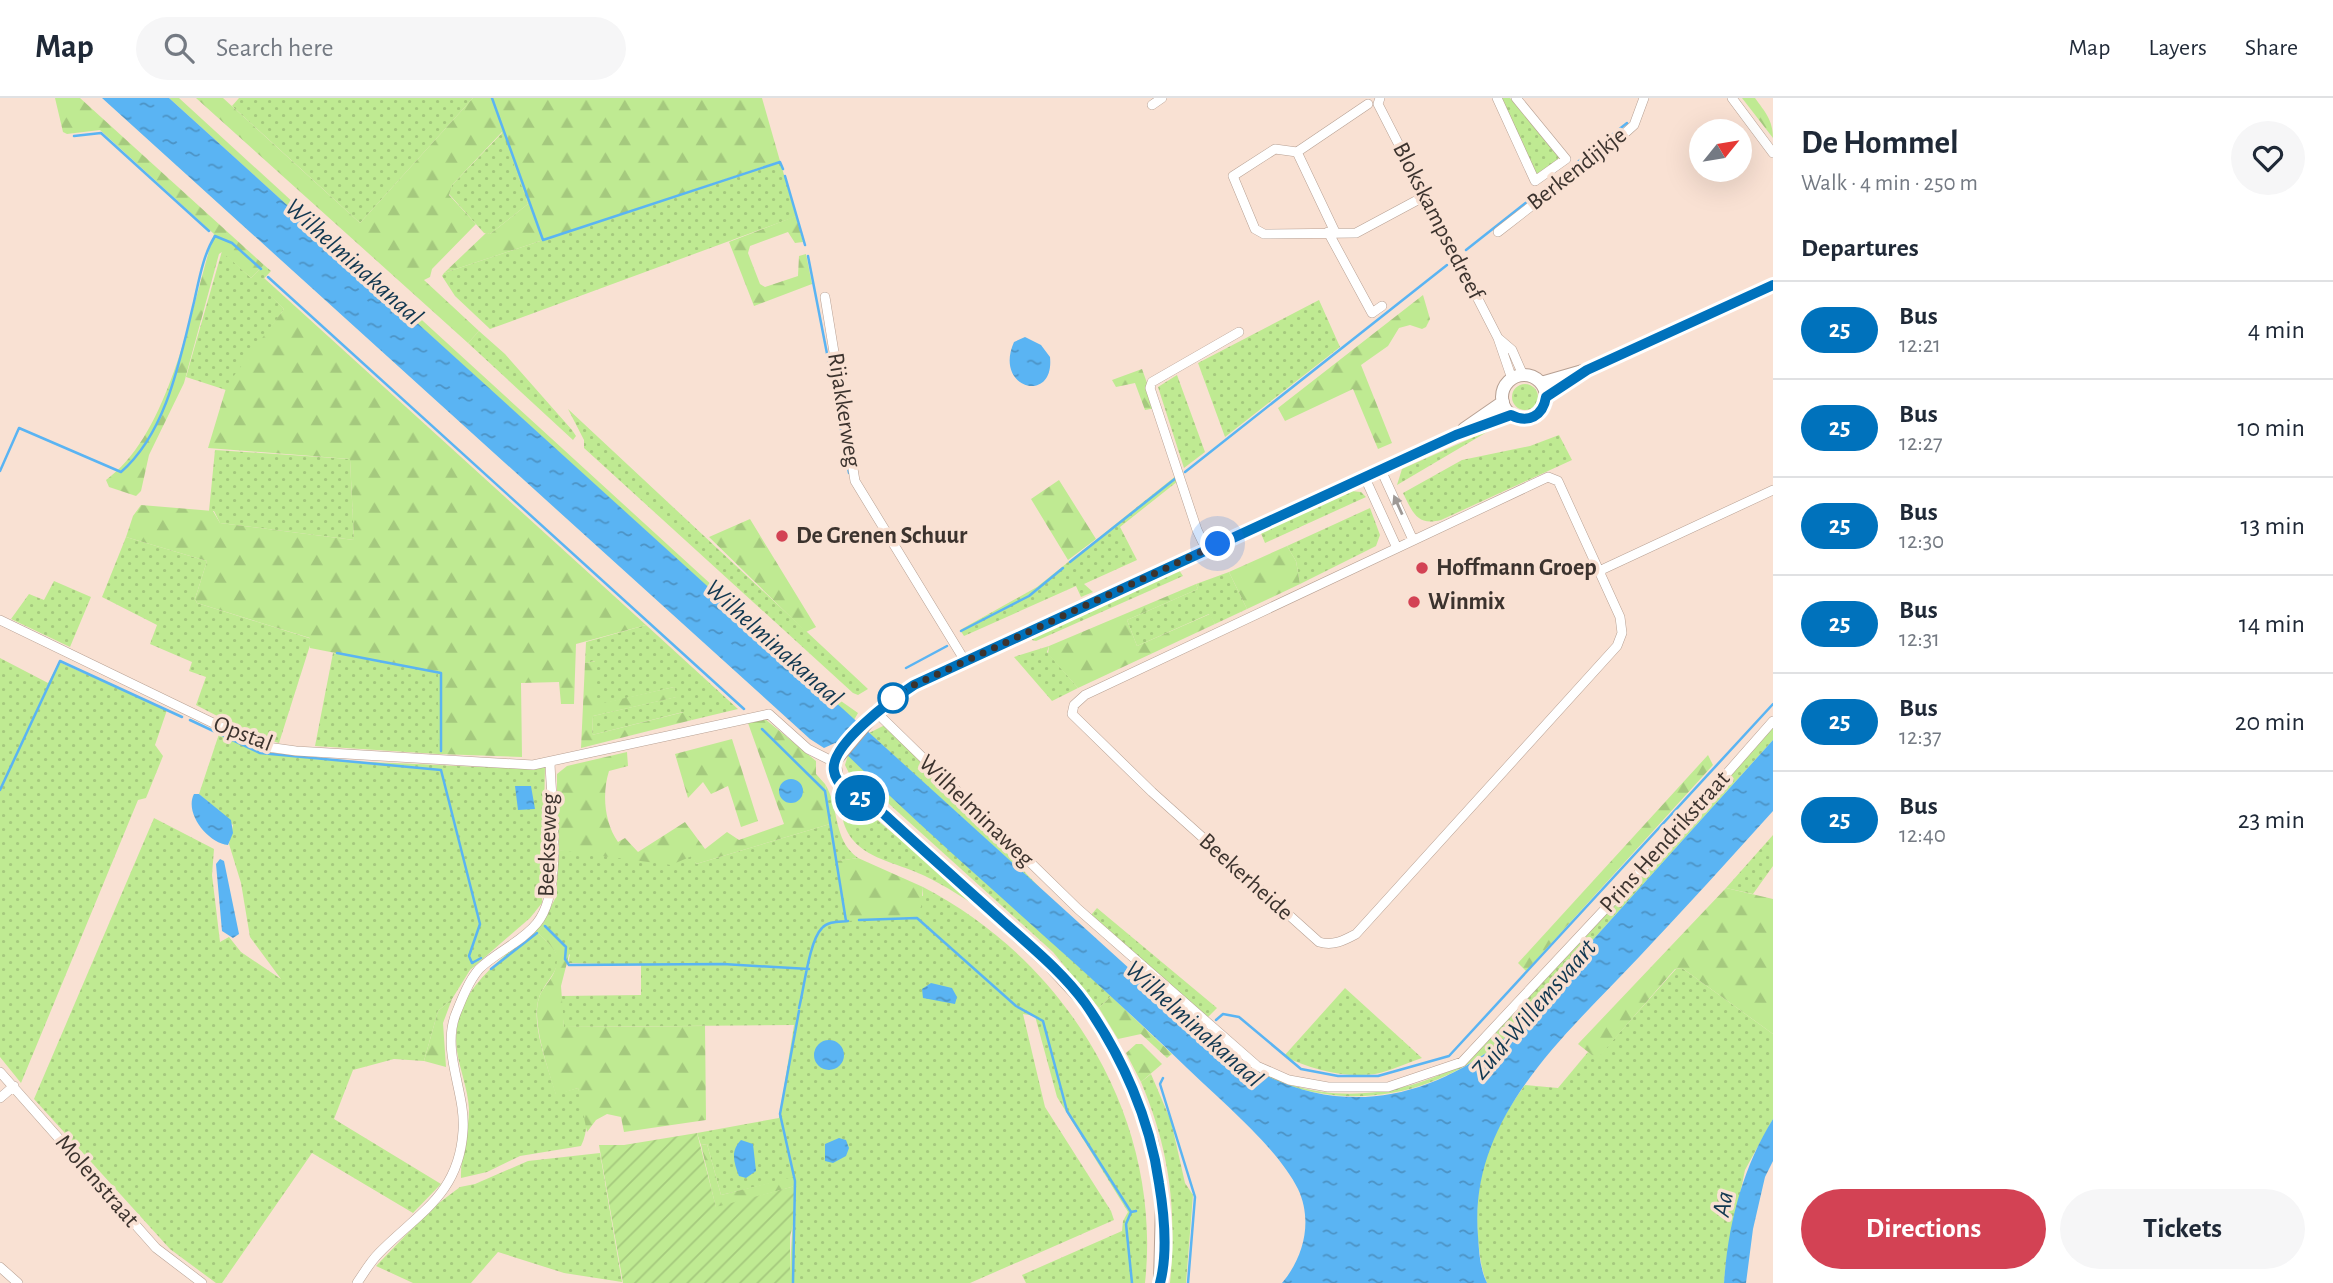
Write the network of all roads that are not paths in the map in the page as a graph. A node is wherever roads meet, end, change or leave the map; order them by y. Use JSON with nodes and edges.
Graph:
{"nodes":[{"id":1,"x":1161,"y":98,"type":"edge"},
{"id":2,"x":1496,"y":98,"type":"edge"},
{"id":3,"x":1516,"y":98,"type":"edge"},
{"id":4,"x":1644,"y":98,"type":"edge"},
{"id":5,"x":1732,"y":98,"type":"edge"},
{"id":6,"x":1372,"y":101,"type":"edge"},
{"id":7,"x":1152,"y":105,"type":"dead end"},
{"id":8,"x":1297,"y":152,"type":"junction"},
{"id":9,"x":1773,"y":153,"type":"edge"},
{"id":10,"x":1425,"y":196,"type":"junction"},
{"id":11,"x":1331,"y":232,"type":"junction"},
{"id":12,"x":1498,"y":232,"type":"dead end"},
{"id":13,"x":1773,"y":285,"type":"edge"},
{"id":14,"x":825,"y":297,"type":"dead end"},
{"id":15,"x":1382,"y":306,"type":"dead end"},
{"id":16,"x":1239,"y":332,"type":"dead end"},
{"id":17,"x":1587,"y":370,"type":"junction"},
{"id":18,"x":1518,"y":377,"type":"junction"},
{"id":19,"x":1541,"y":383,"type":"junction"},
{"id":20,"x":1546,"y":397,"type":"junction"},
{"id":21,"x":1503,"y":402,"type":"junction"},
{"id":22,"x":1511,"y":415,"type":"junction"},
{"id":23,"x":1456,"y":435,"type":"junction"},
{"id":24,"x":1381,"y":470,"type":"junction"},
{"id":25,"x":1365,"y":478,"type":"junction"},
{"id":26,"x":1773,"y":490,"type":"edge"},
{"id":27,"x":1413,"y":540,"type":"junction"},
{"id":28,"x":1397,"y":548,"type":"junction"},
{"id":29,"x":1206,"y":549,"type":"junction"},
{"id":30,"x":1599,"y":571,"type":"junction"},
{"id":31,"x":0,"y":620,"type":"edge"},
{"id":32,"x":965,"y":661,"type":"junction"},
{"id":33,"x":876,"y":712,"type":"junction"},
{"id":34,"x":1773,"y":721,"type":"edge"},
{"id":35,"x":836,"y":758,"type":"junction"},
{"id":36,"x":550,"y":762,"type":"junction"},
{"id":37,"x":1078,"y":909,"type":"joint"},
{"id":38,"x":0,"y":1072,"type":"edge"},
{"id":39,"x":14,"y":1086,"type":"junction"},
{"id":40,"x":0,"y":1098,"type":"edge"},
{"id":41,"x":0,"y":1267,"type":"edge"},
{"id":42,"x":18,"y":1283,"type":"edge"},
{"id":43,"x":202,"y":1283,"type":"edge"},
{"id":44,"x":357,"y":1283,"type":"edge"},
{"id":45,"x":1160,"y":1283,"type":"edge"}],
"edges":[{"from":1,"to":7,"type":"street"},
{"from":2,"to":3,"type":"street"},
{"from":4,"to":12,"type":"street","name":"Berkendijkje"},
{"from":5,"to":9,"type":"street"},
{"from":6,"to":8,"type":"street"},
{"from":6,"to":10,"type":"street","name":"Blokskampsedreef"},
{"from":8,"to":11,"type":"street"},
{"from":8,"to":11,"type":"street"},
{"from":10,"to":11,"type":"street"},
{"from":10,"to":18,"type":"street","name":"Blokskampsedreef"},
{"from":11,"to":15,"type":"street"},
{"from":13,"to":17,"type":"main road"},
{"from":14,"to":32,"type":"street","name":"Rijakkerweg"},
{"from":16,"to":29,"type":"street"},
{"from":17,"to":19,"type":"main road"},
{"from":17,"to":20,"type":"main road"},
{"from":18,"to":19,"type":"main road"},
{"from":18,"to":21,"type":"main road"},
{"from":19,"to":20,"type":"main road"},
{"from":20,"to":22,"type":"main road"},
{"from":21,"to":22,"type":"main road"},
{"from":21,"to":23,"type":"main road"},
{"from":22,"to":23,"type":"main road"},
{"from":23,"to":24,"type":"main road"},
{"from":24,"to":25,"type":"main road"},
{"from":27,"to":24,"type":"street","one_way":true},
{"from":25,"to":28,"type":"street"},
{"from":25,"to":29,"type":"main road"},
{"from":26,"to":30,"type":"street"},
{"from":27,"to":28,"type":"street","name":"Beekerheide"},
{"from":27,"to":30,"type":"street","name":"Beekerheide"},
{"from":28,"to":30,"type":"street","name":"Beekerheide"},
{"from":29,"to":32,"type":"main road"},
{"from":31,"to":36,"type":"street","name":"Opstal"},
{"from":32,"to":33,"type":"main road"},
{"from":33,"to":35,"type":"main road"},
{"from":33,"to":37,"type":"street","name":"Wilhelminaweg"},
{"from":34,"to":37,"type":"street","name":"Prins Hendrikstraat"},
{"from":35,"to":36,"type":"street","name":"Beekseweg"},
{"from":35,"to":45,"type":"main road"},
{"from":36,"to":44,"type":"street","name":"Beekseweg"},
{"from":38,"to":39,"type":"street","name":"Molenstraat"},
{"from":39,"to":40,"type":"street"},
{"from":39,"to":43,"type":"street","name":"Molenstraat"},
{"from":41,"to":42,"type":"street"}]}
